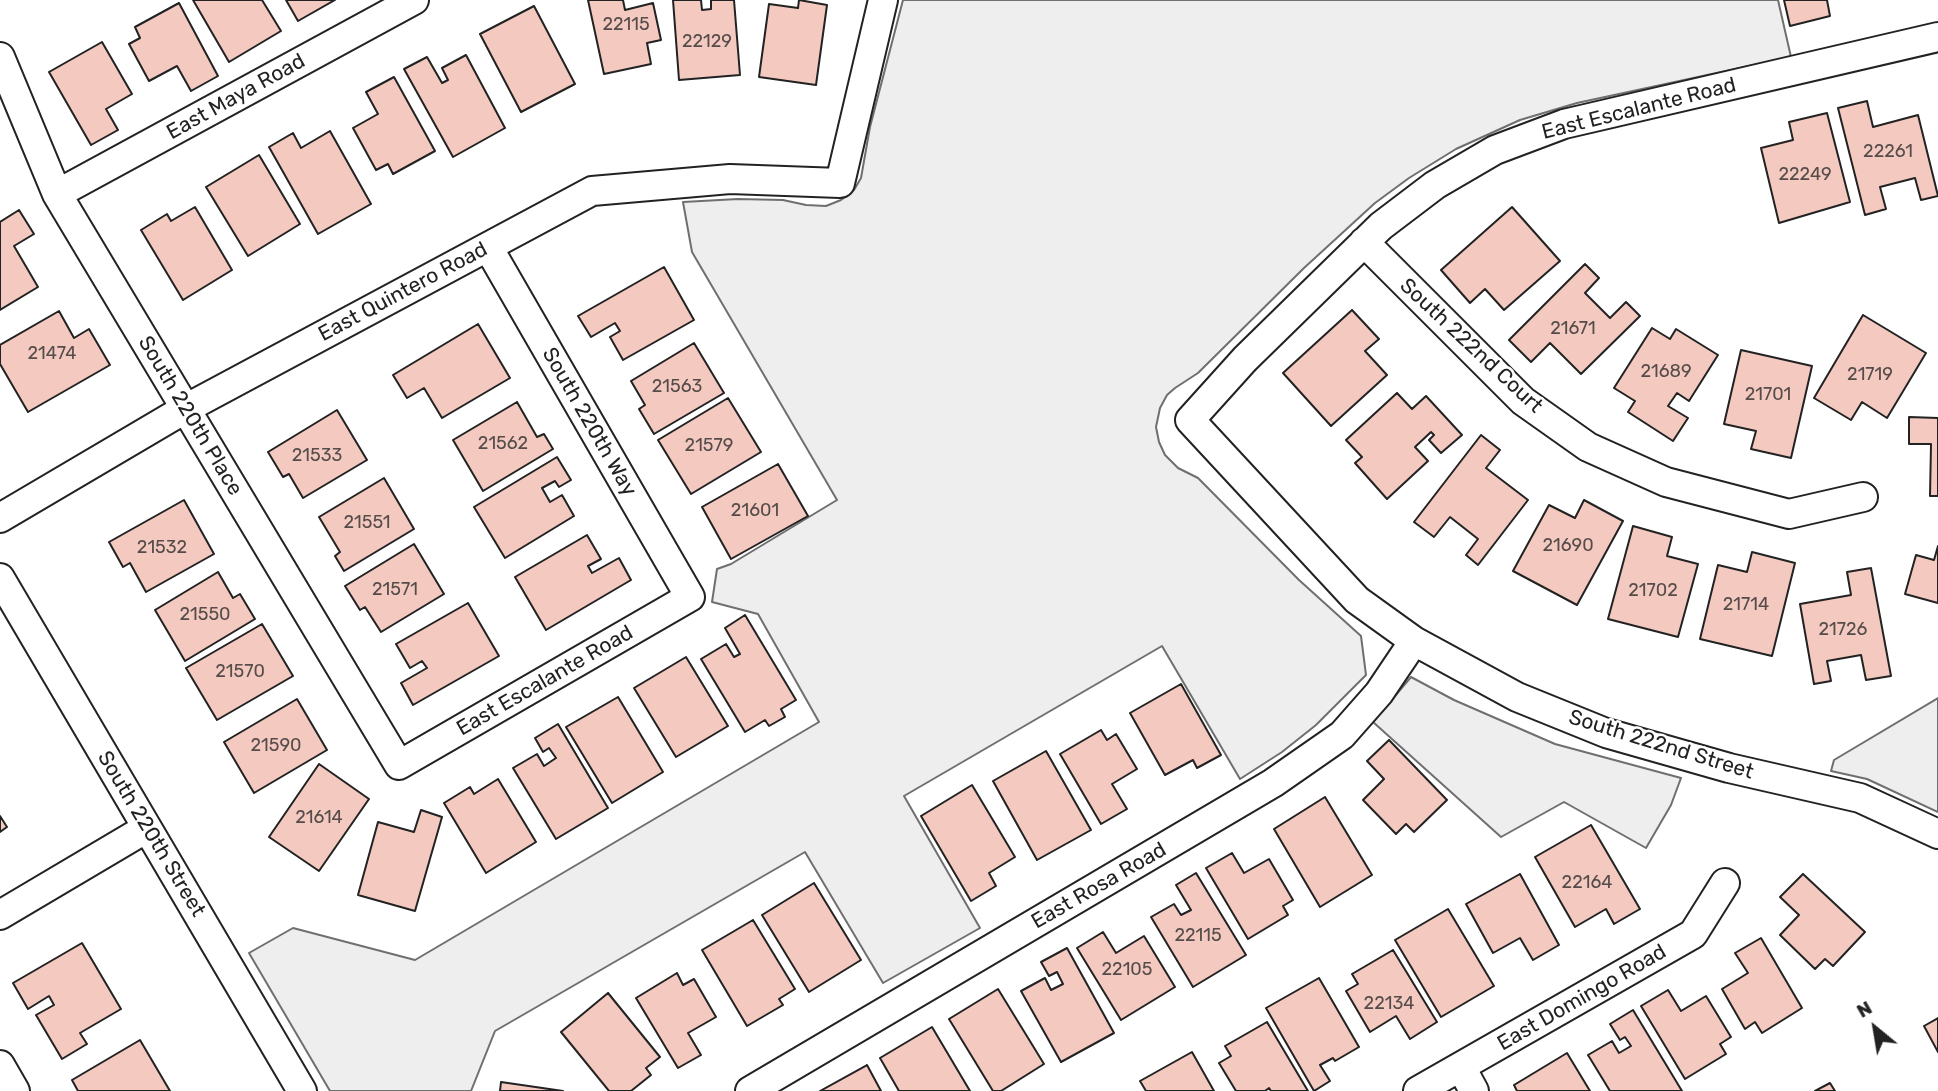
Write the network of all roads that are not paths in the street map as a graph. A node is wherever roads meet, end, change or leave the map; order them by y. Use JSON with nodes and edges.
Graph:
{"nodes":[{"id":1,"x":414,"y":0,"type":"edge"},
{"id":2,"x":883,"y":0,"type":"edge"},
{"id":3,"x":1938,"y":37,"type":"edge"},
{"id":4,"x":0,"y":57,"type":"edge"},
{"id":5,"x":57,"y":194,"type":"junction"},
{"id":6,"x":1364,"y":242,"type":"junction"},
{"id":7,"x":488,"y":247,"type":"junction"},
{"id":8,"x":186,"y":409,"type":"junction"},
{"id":9,"x":1189,"y":420,"type":"joint"},
{"id":10,"x":1863,"y":497,"type":"dead end"},
{"id":11,"x":0,"y":518,"type":"edge"},
{"id":12,"x":0,"y":578,"type":"edge"},
{"id":13,"x":690,"y":597,"type":"joint"},
{"id":14,"x":1414,"y":641,"type":"junction"},
{"id":15,"x":399,"y":765,"type":"joint"},
{"id":16,"x":147,"y":828,"type":"junction"},
{"id":17,"x":1938,"y":834,"type":"edge"},
{"id":18,"x":1725,"y":883,"type":"dead end"},
{"id":19,"x":0,"y":915,"type":"edge"},
{"id":20,"x":0,"y":1065,"type":"edge"},
{"id":21,"x":1461,"y":1067,"type":"junction"},
{"id":22,"x":16,"y":1091,"type":"edge"},
{"id":23,"x":302,"y":1091,"type":"edge"},
{"id":24,"x":750,"y":1091,"type":"edge"},
{"id":25,"x":1419,"y":1091,"type":"edge"},
{"id":26,"x":1475,"y":1091,"type":"edge"}],
"edges":[{"from":1,"to":5,"type":"street","name":"East Maya Road"},
{"from":2,"to":7,"type":"street","name":"East Quintero Road"},
{"from":3,"to":6,"type":"street","name":"East Escalante Road"},
{"from":4,"to":5,"type":"street","name":"South 220th Place"},
{"from":5,"to":8,"type":"street","name":"South 220th Place"},
{"from":6,"to":9,"type":"street","name":"East Escalante Road"},
{"from":6,"to":10,"type":"street","name":"South 222nd Court"},
{"from":7,"to":8,"type":"street","name":"East Quintero Road"},
{"from":7,"to":13,"type":"street","name":"South 220th Way"},
{"from":8,"to":11,"type":"street","name":"East Quintero Road"},
{"from":8,"to":15,"type":"street","name":"South 220th Place"},
{"from":9,"to":14,"type":"street","name":"South 222nd Street"},
{"from":12,"to":16,"type":"street","name":"South 220th Street"},
{"from":13,"to":15,"type":"street","name":"East Escalante Road"},
{"from":14,"to":17,"type":"street","name":"South 222nd Street"},
{"from":14,"to":24,"type":"street","name":"East Rosa Road"},
{"from":16,"to":19,"type":"street"},
{"from":16,"to":23,"type":"street","name":"South 220th Street"},
{"from":18,"to":21,"type":"street","name":"East Domingo Road"},
{"from":20,"to":22,"type":"street"},
{"from":21,"to":25,"type":"street","name":"East Domingo Road"},
{"from":21,"to":26,"type":"street"}]}
